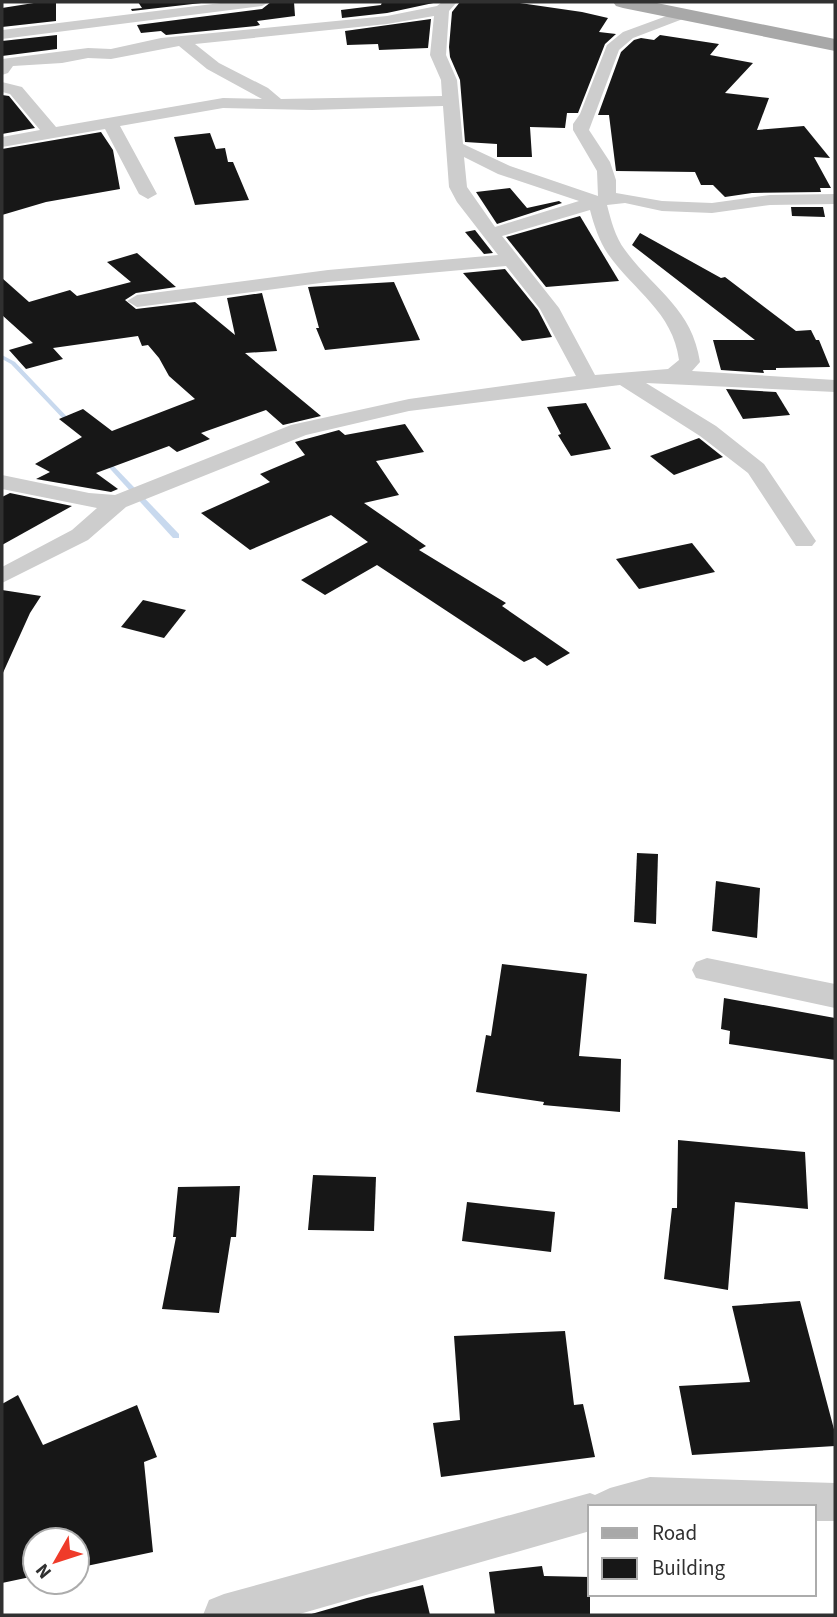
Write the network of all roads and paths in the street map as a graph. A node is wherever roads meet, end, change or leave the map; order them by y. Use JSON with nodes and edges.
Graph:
{"nodes":[{"id":1,"x":262,"y":2,"type":"edge"},
{"id":2,"x":623,"y":2,"type":"edge"},
{"id":3,"x":446,"y":6,"type":"edge"},
{"id":4,"x":683,"y":14,"type":"junction"},
{"id":5,"x":82,"y":26,"type":"junction"},
{"id":6,"x":2,"y":35,"type":"edge"},
{"id":7,"x":189,"y":40,"type":"junction"},
{"id":8,"x":835,"y":46,"type":"edge"},
{"id":9,"x":88,"y":53,"type":"junction"},
{"id":10,"x":2,"y":80,"type":"edge"},
{"id":11,"x":451,"y":101,"type":"junction"},
{"id":12,"x":276,"y":104,"type":"junction"},
{"id":13,"x":110,"y":123,"type":"junction"},
{"id":14,"x":53,"y":135,"type":"junction"},
{"id":15,"x":2,"y":142,"type":"edge"},
{"id":16,"x":454,"y":146,"type":"junction"},
{"id":17,"x":148,"y":194,"type":"dead end"},
{"id":18,"x":835,"y":199,"type":"edge"},
{"id":19,"x":601,"y":200,"type":"junction"},
{"id":20,"x":490,"y":234,"type":"junction"},
{"id":21,"x":509,"y":260,"type":"junction"},
{"id":22,"x":137,"y":301,"type":"dead end"},
{"id":23,"x":682,"y":368,"type":"junction"},
{"id":24,"x":617,"y":379,"type":"junction"},
{"id":25,"x":580,"y":382,"type":"junction"},
{"id":26,"x":835,"y":386,"type":"edge"},
{"id":27,"x":2,"y":482,"type":"edge"},
{"id":28,"x":118,"y":502,"type":"junction"},
{"id":29,"x":804,"y":541,"type":"dead end"},
{"id":30,"x":2,"y":576,"type":"edge"},
{"id":31,"x":707,"y":970,"type":"dead end"},
{"id":32,"x":835,"y":996,"type":"edge"},
{"id":33,"x":835,"y":1502,"type":"edge"},
{"id":34,"x":617,"y":1505,"type":"edge"},
{"id":35,"x":588,"y":1513,"type":"edge"},
{"id":36,"x":224,"y":1615,"type":"edge"}],
"edges":[{"from":1,"to":5,"type":"street"},
{"from":2,"to":4,"type":"main road"},
{"from":3,"to":7,"type":"street"},
{"from":3,"to":11,"type":"street"},
{"from":4,"to":8,"type":"main road"},
{"from":4,"to":19,"type":"street"},
{"from":5,"to":6,"type":"street"},
{"from":5,"to":9,"type":"street"},
{"from":7,"to":9,"type":"street"},
{"from":7,"to":12,"type":"street"},
{"from":9,"to":10,"type":"street"},
{"from":10,"to":14,"type":"street"},
{"from":11,"to":12,"type":"street"},
{"from":11,"to":16,"type":"street"},
{"from":12,"to":13,"type":"street"},
{"from":13,"to":14,"type":"street"},
{"from":13,"to":17,"type":"street"},
{"from":14,"to":15,"type":"street"},
{"from":16,"to":19,"type":"street"},
{"from":16,"to":20,"type":"street"},
{"from":18,"to":19,"type":"street"},
{"from":19,"to":20,"type":"street"},
{"from":19,"to":23,"type":"street"},
{"from":20,"to":21,"type":"street"},
{"from":21,"to":22,"type":"street"},
{"from":21,"to":25,"type":"street"},
{"from":23,"to":24,"type":"street"},
{"from":23,"to":26,"type":"street"},
{"from":24,"to":25,"type":"street"},
{"from":24,"to":29,"type":"street"},
{"from":25,"to":28,"type":"street"},
{"from":27,"to":28,"type":"street"},
{"from":28,"to":30,"type":"street"},
{"from":31,"to":32,"type":"street"},
{"from":33,"to":34,"type":"street"},
{"from":35,"to":36,"type":"street"}]}
